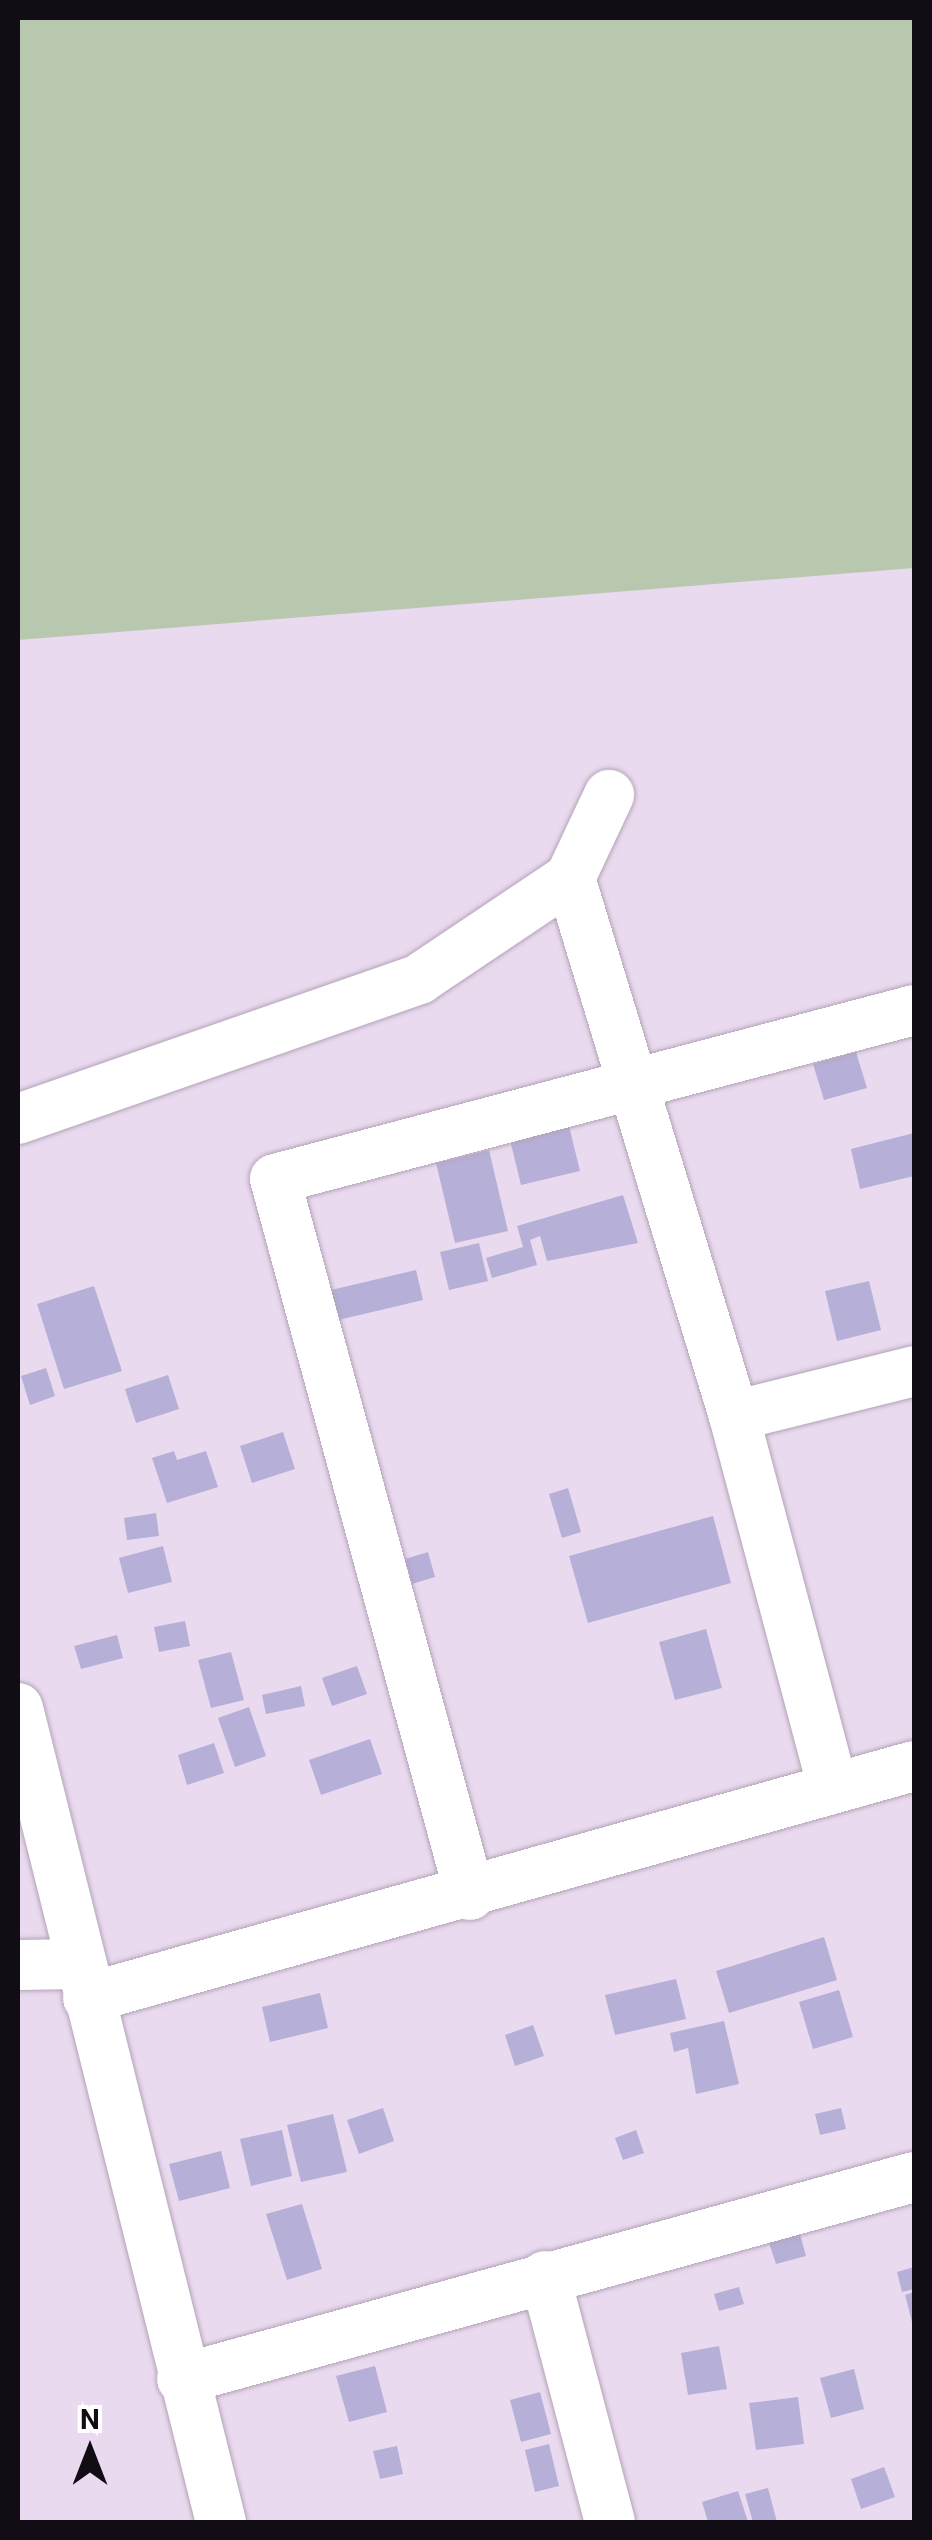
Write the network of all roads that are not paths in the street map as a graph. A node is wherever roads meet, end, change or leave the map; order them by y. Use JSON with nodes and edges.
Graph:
{"nodes":[{"id":1,"x":609,"y":795,"type":"dead end"},
{"id":2,"x":570,"y":878,"type":"junction"},
{"id":3,"x":914,"y":1010,"type":"edge"},
{"id":4,"x":634,"y":1084,"type":"junction"},
{"id":5,"x":18,"y":1118,"type":"edge"},
{"id":6,"x":914,"y":1370,"type":"edge"},
{"id":7,"x":734,"y":1416,"type":"junction"},
{"id":8,"x":18,"y":1708,"type":"edge"},
{"id":9,"x":914,"y":1766,"type":"edge"},
{"id":10,"x":832,"y":1785,"type":"junction"},
{"id":11,"x":470,"y":1894,"type":"junction"},
{"id":12,"x":18,"y":1965,"type":"edge"},
{"id":13,"x":83,"y":1981,"type":"junction"},
{"id":14,"x":914,"y":2176,"type":"edge"},
{"id":15,"x":544,"y":2276,"type":"junction"},
{"id":16,"x":182,"y":2379,"type":"junction"},
{"id":17,"x":221,"y":2522,"type":"edge"},
{"id":18,"x":610,"y":2522,"type":"edge"}],
"edges":[{"from":1,"to":2,"type":"street"},
{"from":2,"to":4,"type":"street"},
{"from":2,"to":5,"type":"street"},
{"from":3,"to":4,"type":"street"},
{"from":4,"to":7,"type":"street"},
{"from":4,"to":11,"type":"street"},
{"from":6,"to":7,"type":"street"},
{"from":7,"to":10,"type":"street"},
{"from":8,"to":13,"type":"street"},
{"from":9,"to":10,"type":"street"},
{"from":10,"to":11,"type":"street"},
{"from":11,"to":13,"type":"street"},
{"from":12,"to":13,"type":"street"},
{"from":13,"to":16,"type":"street"},
{"from":14,"to":15,"type":"street"},
{"from":15,"to":16,"type":"street"},
{"from":15,"to":18,"type":"street"},
{"from":16,"to":17,"type":"street"}]}
